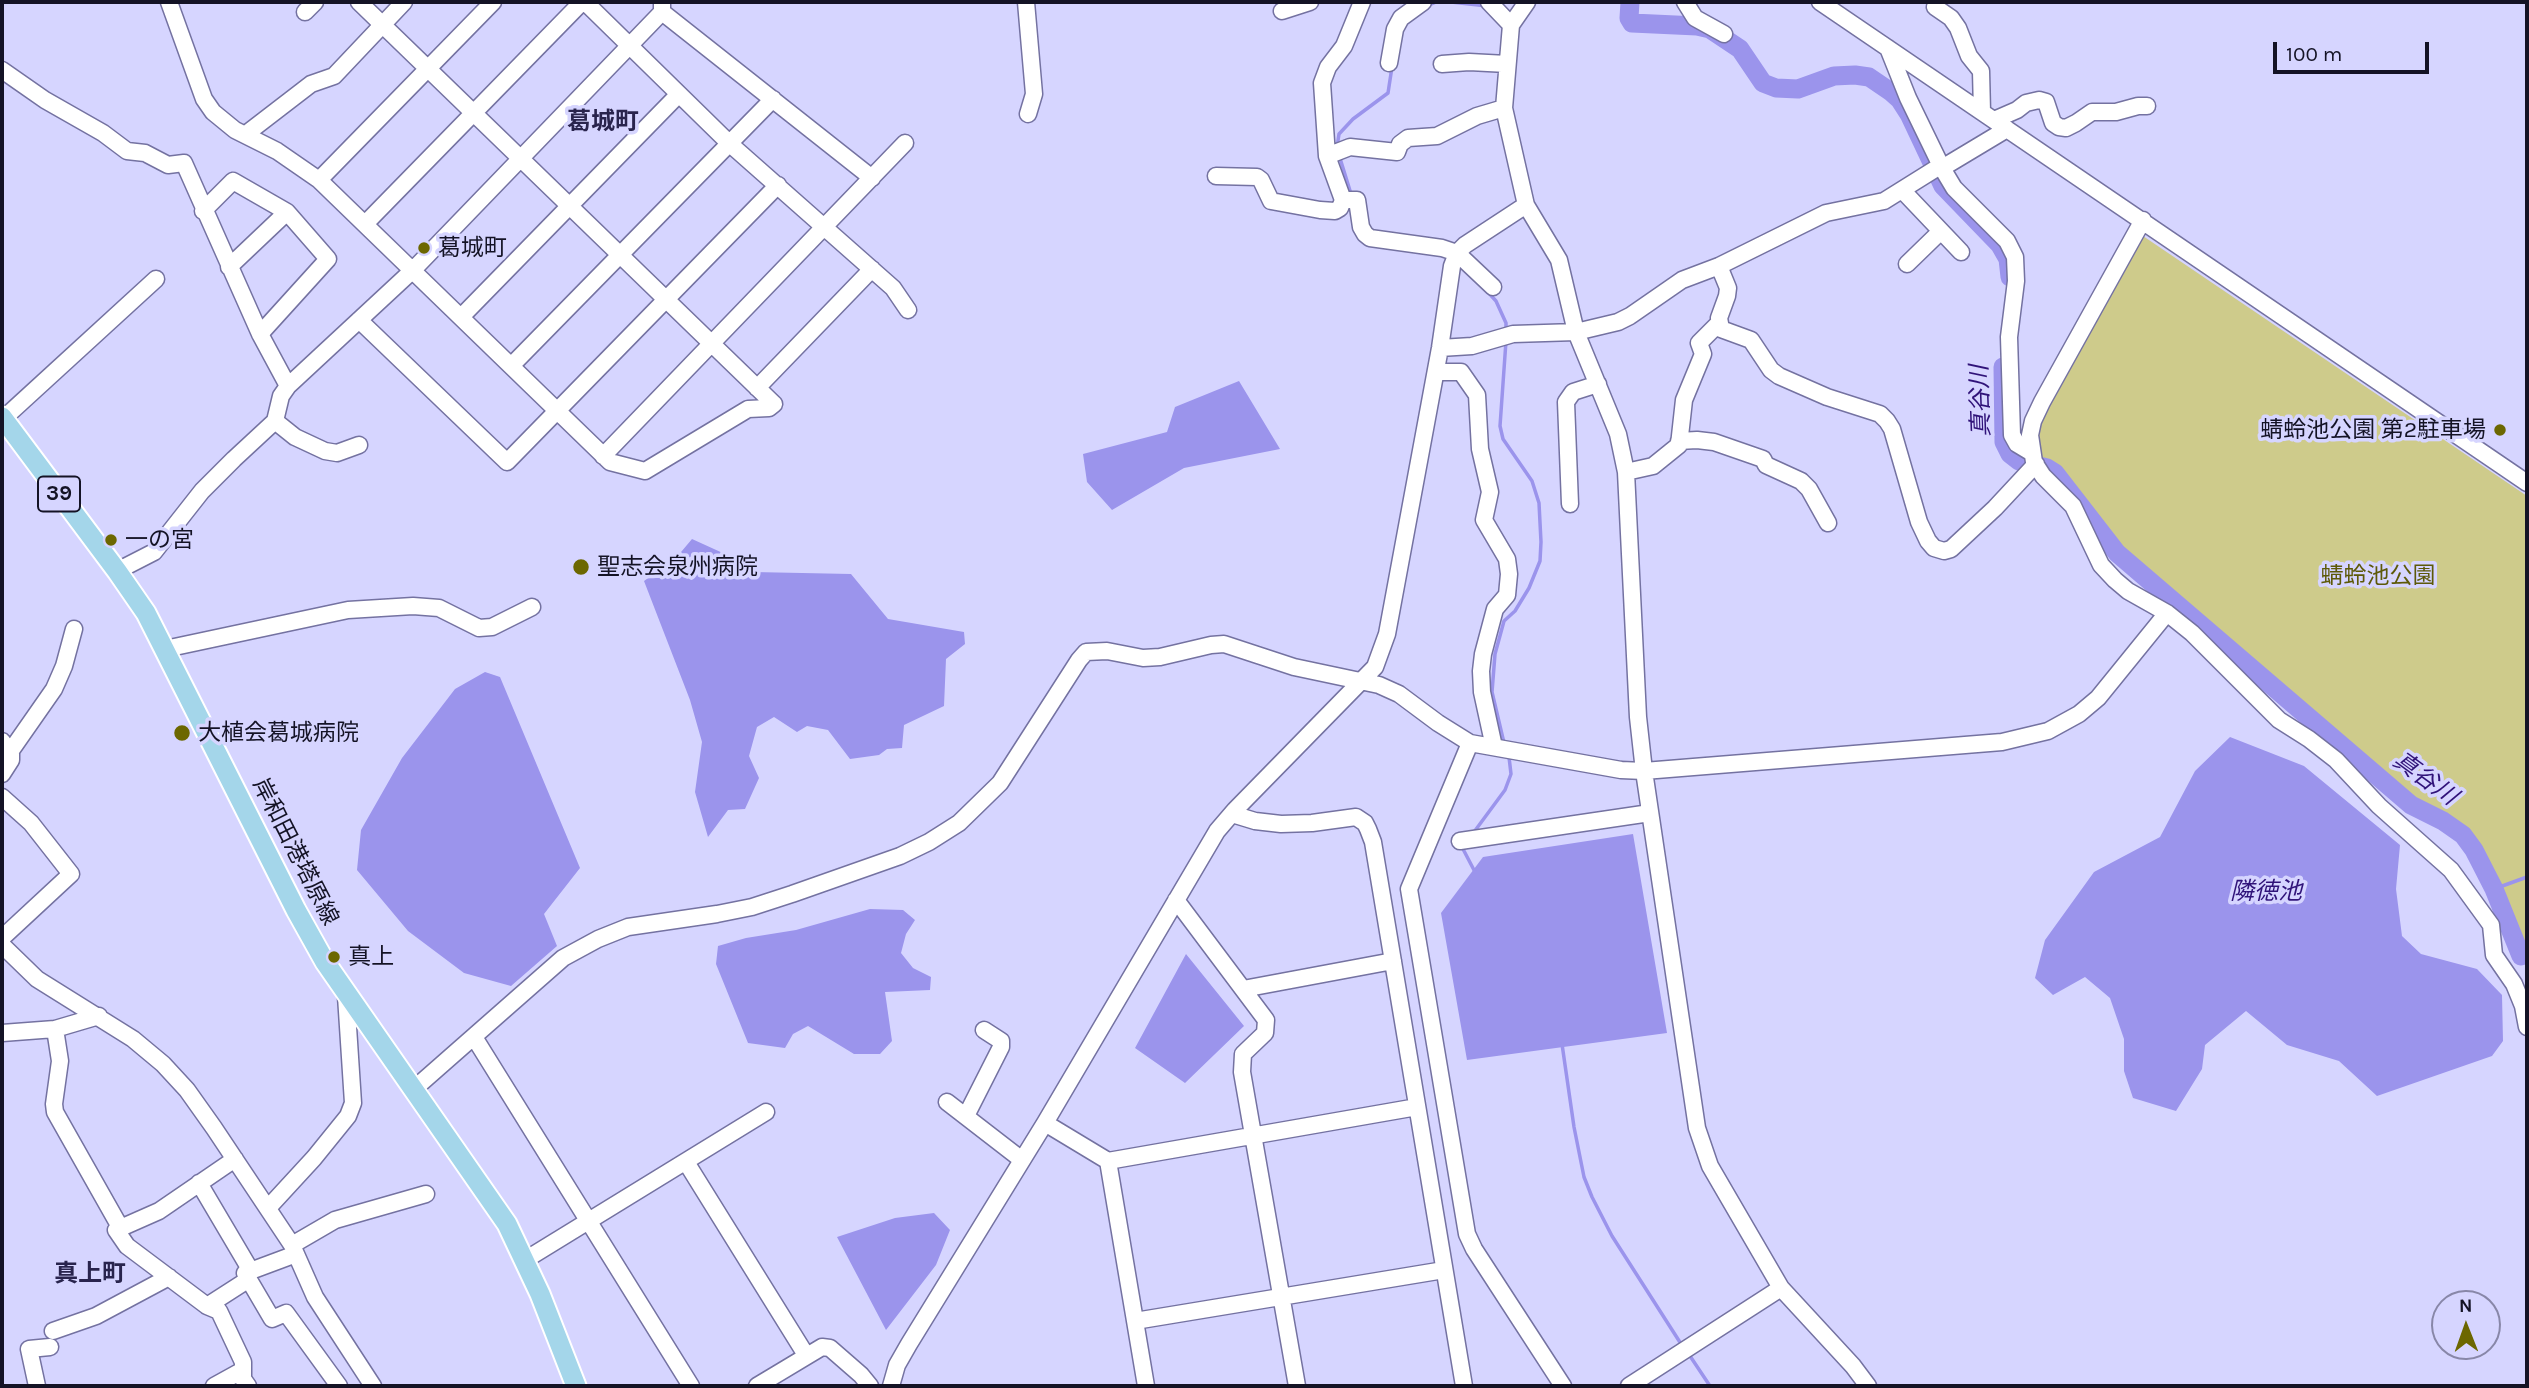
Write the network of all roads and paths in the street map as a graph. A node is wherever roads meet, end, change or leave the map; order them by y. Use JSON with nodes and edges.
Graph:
{"nodes":[{"id":1,"x":169,"y":2,"type":"edge"},
{"id":2,"x":359,"y":2,"type":"edge"},
{"id":3,"x":404,"y":2,"type":"edge"},
{"id":4,"x":493,"y":2,"type":"edge"},
{"id":5,"x":583,"y":2,"type":"edge"},
{"id":6,"x":1026,"y":2,"type":"edge"},
{"id":7,"x":1310,"y":2,"type":"edge"},
{"id":8,"x":1362,"y":2,"type":"edge"},
{"id":9,"x":1423,"y":2,"type":"edge"},
{"id":10,"x":1489,"y":2,"type":"edge"},
{"id":11,"x":1527,"y":2,"type":"edge"},
{"id":12,"x":1685,"y":2,"type":"edge"},
{"id":13,"x":1820,"y":2,"type":"edge"},
{"id":14,"x":662,"y":7,"type":"edge"},
{"id":15,"x":1935,"y":7,"type":"dead end"},
{"id":16,"x":1282,"y":11,"type":"dead end"},
{"id":17,"x":382,"y":24,"type":"junction"},
{"id":18,"x":1511,"y":25,"type":"junction"},
{"id":19,"x":1724,"y":34,"type":"dead end"},
{"id":20,"x":629,"y":46,"type":"junction"},
{"id":21,"x":1888,"y":48,"type":"junction"},
{"id":22,"x":1389,"y":63,"type":"dead end"},
{"id":23,"x":1442,"y":64,"type":"dead end"},
{"id":24,"x":1507,"y":64,"type":"junction"},
{"id":25,"x":428,"y":69,"type":"junction"},
{"id":26,"x":3,"y":73,"type":"edge"},
{"id":27,"x":679,"y":94,"type":"junction"},
{"id":28,"x":773,"y":99,"type":"junction"},
{"id":29,"x":2147,"y":106,"type":"dead end"},
{"id":30,"x":1504,"y":108,"type":"junction"},
{"id":31,"x":473,"y":113,"type":"junction"},
{"id":32,"x":1028,"y":114,"type":"dead end"},
{"id":33,"x":1995,"y":121,"type":"junction"},
{"id":34,"x":246,"y":134,"type":"junction"},
{"id":35,"x":905,"y":143,"type":"dead end"},
{"id":36,"x":730,"y":144,"type":"junction"},
{"id":37,"x":1327,"y":156,"type":"junction"},
{"id":38,"x":520,"y":159,"type":"junction"},
{"id":39,"x":1941,"y":167,"type":"junction"},
{"id":40,"x":1216,"y":176,"type":"dead end"},
{"id":41,"x":872,"y":178,"type":"junction"},
{"id":42,"x":319,"y":180,"type":"junction"},
{"id":43,"x":778,"y":185,"type":"junction"},
{"id":44,"x":1902,"y":190,"type":"junction"},
{"id":45,"x":1343,"y":200,"type":"junction"},
{"id":46,"x":1526,"y":205,"type":"junction"},
{"id":47,"x":570,"y":207,"type":"junction"},
{"id":48,"x":203,"y":211,"type":"junction"},
{"id":49,"x":287,"y":212,"type":"junction"},
{"id":50,"x":2143,"y":220,"type":"junction"},
{"id":51,"x":365,"y":224,"type":"junction"},
{"id":52,"x":824,"y":226,"type":"junction"},
{"id":53,"x":1941,"y":231,"type":"junction"},
{"id":54,"x":1961,"y":252,"type":"dead end"},
{"id":55,"x":1457,"y":253,"type":"junction"},
{"id":56,"x":621,"y":256,"type":"junction"},
{"id":57,"x":1907,"y":264,"type":"dead end"},
{"id":58,"x":1719,"y":266,"type":"junction"},
{"id":59,"x":229,"y":267,"type":"junction"},
{"id":60,"x":872,"y":269,"type":"junction"},
{"id":61,"x":413,"y":270,"type":"junction"},
{"id":62,"x":156,"y":279,"type":"dead end"},
{"id":63,"x":1493,"y":287,"type":"dead end"},
{"id":64,"x":665,"y":299,"type":"junction"},
{"id":65,"x":908,"y":310,"type":"dead end"},
{"id":66,"x":461,"y":317,"type":"junction"},
{"id":67,"x":359,"y":320,"type":"junction"},
{"id":68,"x":1719,"y":323,"type":"junction"},
{"id":69,"x":1576,"y":332,"type":"junction"},
{"id":70,"x":260,"y":334,"type":"junction"},
{"id":71,"x":712,"y":344,"type":"junction"},
{"id":72,"x":1440,"y":348,"type":"junction"},
{"id":73,"x":512,"y":366,"type":"junction"},
{"id":74,"x":1436,"y":372,"type":"junction"},
{"id":75,"x":1598,"y":384,"type":"junction"},
{"id":76,"x":288,"y":386,"type":"junction"},
{"id":77,"x":757,"y":388,"type":"junction"},
{"id":78,"x":558,"y":411,"type":"junction"},
{"id":79,"x":3,"y":418,"type":"edge"},
{"id":80,"x":275,"y":421,"type":"junction"},
{"id":81,"x":1679,"y":441,"type":"junction"},
{"id":82,"x":359,"y":445,"type":"dead end"},
{"id":83,"x":603,"y":456,"type":"junction"},
{"id":84,"x":2034,"y":459,"type":"junction"},
{"id":85,"x":1626,"y":472,"type":"junction"},
{"id":86,"x":2527,"y":483,"type":"edge"},
{"id":87,"x":1570,"y":504,"type":"dead end"},
{"id":88,"x":1828,"y":523,"type":"dead end"},
{"id":89,"x":117,"y":571,"type":"junction"},
{"id":90,"x":532,"y":607,"type":"dead end"},
{"id":91,"x":2167,"y":613,"type":"junction"},
{"id":92,"x":74,"y":629,"type":"dead end"},
{"id":93,"x":166,"y":649,"type":"junction"},
{"id":94,"x":1363,"y":681,"type":"junction"},
{"id":95,"x":1471,"y":743,"type":"junction"},
{"id":96,"x":6,"y":747,"type":"edge"},
{"id":97,"x":1494,"y":747,"type":"junction"},
{"id":98,"x":1644,"y":771,"type":"junction"},
{"id":99,"x":2,"y":774,"type":"edge"},
{"id":100,"x":2,"y":797,"type":"edge"},
{"id":101,"x":1650,"y":813,"type":"junction"},
{"id":102,"x":1232,"y":814,"type":"junction"},
{"id":103,"x":1460,"y":841,"type":"dead end"},
{"id":104,"x":1176,"y":900,"type":"junction"},
{"id":105,"x":2,"y":945,"type":"edge"},
{"id":106,"x":1393,"y":961,"type":"junction"},
{"id":107,"x":1243,"y":989,"type":"junction"},
{"id":108,"x":346,"y":996,"type":"junction"},
{"id":109,"x":99,"y":1016,"type":"junction"},
{"id":110,"x":2527,"y":1027,"type":"edge"},
{"id":111,"x":55,"y":1029,"type":"junction"},
{"id":112,"x":984,"y":1030,"type":"dead end"},
{"id":113,"x":2,"y":1032,"type":"edge"},
{"id":114,"x":474,"y":1037,"type":"junction"},
{"id":115,"x":414,"y":1089,"type":"junction"},
{"id":116,"x":947,"y":1102,"type":"dead end"},
{"id":117,"x":1417,"y":1107,"type":"junction"},
{"id":118,"x":766,"y":1112,"type":"dead end"},
{"id":119,"x":966,"y":1116,"type":"junction"},
{"id":120,"x":1045,"y":1123,"type":"junction"},
{"id":121,"x":1253,"y":1134,"type":"junction"},
{"id":122,"x":235,"y":1159,"type":"junction"},
{"id":123,"x":1022,"y":1160,"type":"junction"},
{"id":124,"x":1108,"y":1161,"type":"junction"},
{"id":125,"x":686,"y":1162,"type":"junction"},
{"id":126,"x":199,"y":1183,"type":"junction"},
{"id":127,"x":426,"y":1194,"type":"dead end"},
{"id":128,"x":268,"y":1208,"type":"junction"},
{"id":129,"x":590,"y":1220,"type":"junction"},
{"id":130,"x":120,"y":1227,"type":"junction"},
{"id":131,"x":294,"y":1250,"type":"junction"},
{"id":132,"x":525,"y":1260,"type":"junction"},
{"id":133,"x":1444,"y":1270,"type":"junction"},
{"id":134,"x":250,"y":1275,"type":"junction"},
{"id":135,"x":169,"y":1277,"type":"junction"},
{"id":136,"x":1781,"y":1288,"type":"junction"},
{"id":137,"x":1281,"y":1297,"type":"junction"},
{"id":138,"x":207,"y":1306,"type":"junction"},
{"id":139,"x":1135,"y":1321,"type":"junction"},
{"id":140,"x":806,"y":1355,"type":"junction"},
{"id":141,"x":245,"y":1378,"type":"edge"},
{"id":142,"x":37,"y":1386,"type":"edge"},
{"id":143,"x":214,"y":1386,"type":"edge"},
{"id":144,"x":339,"y":1386,"type":"edge"},
{"id":145,"x":373,"y":1386,"type":"edge"},
{"id":146,"x":576,"y":1386,"type":"edge"},
{"id":147,"x":691,"y":1386,"type":"edge"},
{"id":148,"x":757,"y":1386,"type":"edge"},
{"id":149,"x":870,"y":1386,"type":"edge"},
{"id":150,"x":891,"y":1386,"type":"edge"},
{"id":151,"x":1146,"y":1386,"type":"edge"},
{"id":152,"x":1297,"y":1386,"type":"edge"},
{"id":153,"x":1464,"y":1386,"type":"edge"},
{"id":154,"x":1563,"y":1386,"type":"edge"},
{"id":155,"x":1629,"y":1386,"type":"edge"},
{"id":156,"x":1868,"y":1386,"type":"edge"}],
"edges":[{"from":1,"to":34,"type":"street"},
{"from":2,"to":17,"type":"street"},
{"from":3,"to":17,"type":"street"},
{"from":4,"to":25,"type":"street"},
{"from":5,"to":20,"type":"street"},
{"from":5,"to":31,"type":"street"},
{"from":6,"to":32,"type":"street"},
{"from":7,"to":16,"type":"street"},
{"from":8,"to":37,"type":"street"},
{"from":9,"to":22,"type":"street"},
{"from":10,"to":18,"type":"street"},
{"from":11,"to":18,"type":"street"},
{"from":12,"to":19,"type":"street"},
{"from":13,"to":21,"type":"street"},
{"from":14,"to":20,"type":"street"},
{"from":14,"to":28,"type":"street"},
{"from":15,"to":33,"type":"street"},
{"from":17,"to":25,"type":"street"},
{"from":17,"to":34,"type":"street"},
{"from":18,"to":24,"type":"street"},
{"from":20,"to":27,"type":"street"},
{"from":20,"to":38,"type":"street"},
{"from":21,"to":33,"type":"street"},
{"from":21,"to":39,"type":"street"},
{"from":23,"to":24,"type":"street"},
{"from":24,"to":30,"type":"street"},
{"from":25,"to":31,"type":"street"},
{"from":25,"to":42,"type":"street"},
{"from":26,"to":48,"type":"street"},
{"from":27,"to":36,"type":"street"},
{"from":27,"to":47,"type":"street"},
{"from":28,"to":36,"type":"street"},
{"from":28,"to":41,"type":"street"},
{"from":29,"to":33,"type":"street"},
{"from":30,"to":37,"type":"street"},
{"from":30,"to":46,"type":"street"},
{"from":31,"to":38,"type":"street"},
{"from":31,"to":51,"type":"street"},
{"from":33,"to":39,"type":"street"},
{"from":33,"to":50,"type":"street"},
{"from":34,"to":42,"type":"street"},
{"from":35,"to":41,"type":"street"},
{"from":36,"to":43,"type":"street"},
{"from":36,"to":56,"type":"street"},
{"from":37,"to":45,"type":"street"},
{"from":38,"to":47,"type":"street"},
{"from":38,"to":61,"type":"street"},
{"from":39,"to":44,"type":"street"},
{"from":39,"to":84,"type":"street"},
{"from":40,"to":45,"type":"street"},
{"from":41,"to":52,"type":"street"},
{"from":42,"to":51,"type":"street"},
{"from":43,"to":52,"type":"street"},
{"from":43,"to":64,"type":"street"},
{"from":44,"to":53,"type":"street"},
{"from":44,"to":58,"type":"street"},
{"from":45,"to":55,"type":"street"},
{"from":46,"to":55,"type":"street"},
{"from":46,"to":69,"type":"street"},
{"from":47,"to":56,"type":"street"},
{"from":47,"to":66,"type":"street"},
{"from":48,"to":49,"type":"street"},
{"from":48,"to":59,"type":"street"},
{"from":49,"to":59,"type":"street"},
{"from":49,"to":70,"type":"street"},
{"from":50,"to":84,"type":"street"},
{"from":50,"to":86,"type":"street"},
{"from":51,"to":61,"type":"street"},
{"from":52,"to":60,"type":"street"},
{"from":52,"to":71,"type":"street"},
{"from":53,"to":54,"type":"street"},
{"from":53,"to":57,"type":"street"},
{"from":55,"to":63,"type":"street"},
{"from":55,"to":72,"type":"street"},
{"from":56,"to":64,"type":"street"},
{"from":56,"to":73,"type":"street"},
{"from":58,"to":68,"type":"street"},
{"from":58,"to":69,"type":"street"},
{"from":59,"to":70,"type":"street"},
{"from":60,"to":65,"type":"street"},
{"from":60,"to":77,"type":"street"},
{"from":61,"to":66,"type":"street"},
{"from":61,"to":67,"type":"street"},
{"from":62,"to":79,"type":"street"},
{"from":64,"to":71,"type":"street"},
{"from":64,"to":78,"type":"street"},
{"from":66,"to":73,"type":"street"},
{"from":67,"to":76,"type":"street"},
{"from":67,"to":78,"type":"street"},
{"from":68,"to":81,"type":"street"},
{"from":68,"to":84,"type":"street"},
{"from":69,"to":72,"type":"street"},
{"from":69,"to":75,"type":"street"},
{"from":70,"to":76,"type":"street"},
{"from":71,"to":77,"type":"street"},
{"from":71,"to":83,"type":"street"},
{"from":72,"to":74,"type":"street"},
{"from":73,"to":78,"type":"street"},
{"from":74,"to":94,"type":"street"},
{"from":74,"to":97,"type":"street"},
{"from":75,"to":85,"type":"street"},
{"from":75,"to":87,"type":"street"},
{"from":76,"to":80,"type":"street"},
{"from":77,"to":83,"type":"street"},
{"from":78,"to":83,"type":"street"},
{"from":79,"to":89,"type":"main road","name":"岸和田港塔原線","number":"39"},
{"from":80,"to":82,"type":"street"},
{"from":80,"to":89,"type":"street"},
{"from":81,"to":85,"type":"street"},
{"from":81,"to":88,"type":"street"},
{"from":84,"to":91,"type":"street"},
{"from":85,"to":98,"type":"street"},
{"from":89,"to":93,"type":"main road","name":"岸和田港塔原線","number":"39"},
{"from":90,"to":93,"type":"street"},
{"from":91,"to":98,"type":"street"},
{"from":91,"to":110,"type":"street"},
{"from":92,"to":96,"type":"street"},
{"from":93,"to":108,"type":"main road","name":"岸和田港塔原線","number":"39"},
{"from":94,"to":95,"type":"street"},
{"from":94,"to":102,"type":"street"},
{"from":94,"to":114,"type":"street"},
{"from":95,"to":97,"type":"street"},
{"from":95,"to":154,"type":"street"},
{"from":96,"to":99,"type":"street"},
{"from":97,"to":98,"type":"street"},
{"from":98,"to":101,"type":"street"},
{"from":100,"to":105,"type":"street"},
{"from":101,"to":103,"type":"street"},
{"from":101,"to":136,"type":"street"},
{"from":102,"to":104,"type":"street"},
{"from":102,"to":106,"type":"street"},
{"from":104,"to":107,"type":"street"},
{"from":104,"to":120,"type":"street"},
{"from":105,"to":109,"type":"street"},
{"from":106,"to":107,"type":"street"},
{"from":106,"to":117,"type":"street"},
{"from":107,"to":121,"type":"street"},
{"from":108,"to":115,"type":"main road","name":"岸和田港塔原線","number":"39"},
{"from":108,"to":128,"type":"street"},
{"from":109,"to":111,"type":"street"},
{"from":109,"to":122,"type":"street"},
{"from":111,"to":113,"type":"street"},
{"from":111,"to":130,"type":"street"},
{"from":112,"to":119,"type":"street"},
{"from":114,"to":115,"type":"street"},
{"from":114,"to":129,"type":"street"},
{"from":115,"to":132,"type":"main road","name":"岸和田港塔原線","number":"39"},
{"from":116,"to":119,"type":"street"},
{"from":117,"to":121,"type":"street"},
{"from":117,"to":133,"type":"street"},
{"from":118,"to":125,"type":"street"},
{"from":119,"to":123,"type":"street"},
{"from":120,"to":123,"type":"street"},
{"from":120,"to":124,"type":"street"},
{"from":121,"to":124,"type":"street"},
{"from":121,"to":137,"type":"street"},
{"from":122,"to":126,"type":"street"},
{"from":122,"to":128,"type":"street"},
{"from":123,"to":150,"type":"street"},
{"from":124,"to":139,"type":"street"},
{"from":125,"to":129,"type":"street"},
{"from":125,"to":140,"type":"street"},
{"from":126,"to":130,"type":"street"},
{"from":126,"to":134,"type":"street"},
{"from":127,"to":131,"type":"street"},
{"from":128,"to":131,"type":"street"},
{"from":129,"to":132,"type":"street"},
{"from":129,"to":147,"type":"street"},
{"from":130,"to":135,"type":"street"},
{"from":131,"to":134,"type":"street"},
{"from":131,"to":145,"type":"street"},
{"from":132,"to":146,"type":"main road","name":"岸和田港塔原線","number":"39"},
{"from":133,"to":137,"type":"street"},
{"from":133,"to":153,"type":"street"},
{"from":134,"to":138,"type":"street"},
{"from":134,"to":144,"type":"street"},
{"from":135,"to":138,"type":"street"},
{"from":135,"to":142,"type":"street"},
{"from":136,"to":155,"type":"street"},
{"from":136,"to":156,"type":"street"},
{"from":137,"to":139,"type":"street"},
{"from":137,"to":152,"type":"street"},
{"from":138,"to":141,"type":"street"},
{"from":139,"to":151,"type":"street"},
{"from":140,"to":148,"type":"street"},
{"from":140,"to":149,"type":"street"},
{"from":141,"to":143,"type":"street"}]}
